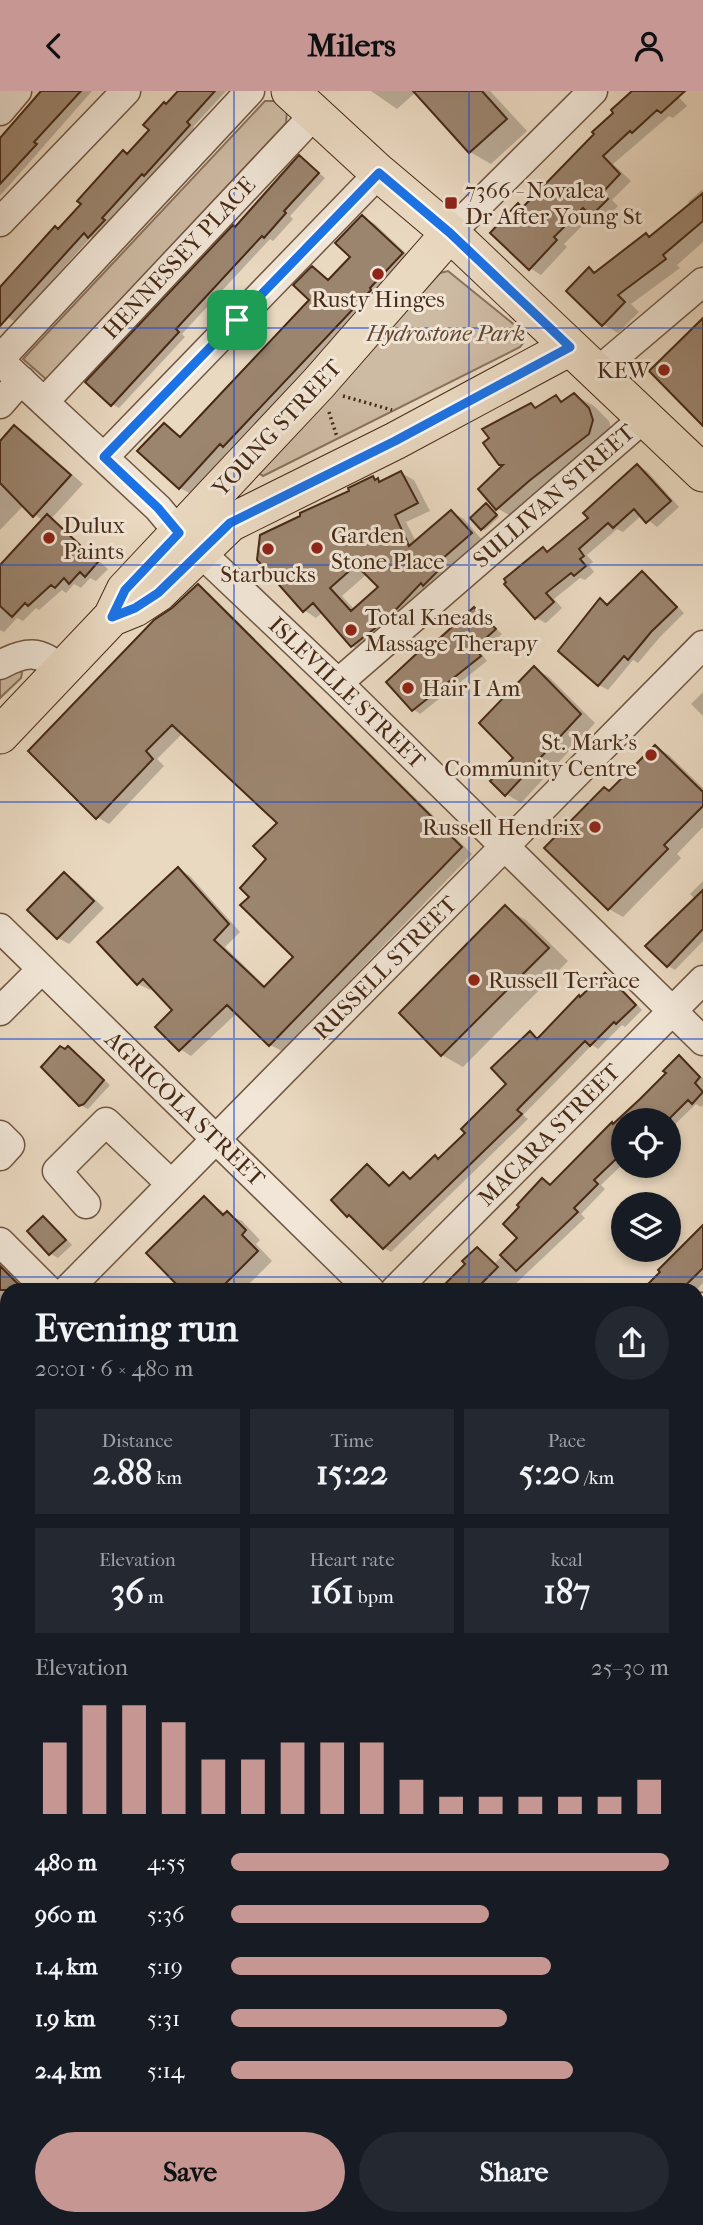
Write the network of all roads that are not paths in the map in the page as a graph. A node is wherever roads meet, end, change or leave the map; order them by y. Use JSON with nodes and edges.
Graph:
{"nodes":[{"id":1,"x":17,"y":91,"type":"edge"},
{"id":2,"x":126,"y":91,"type":"edge"},
{"id":3,"x":250,"y":91,"type":"edge"},
{"id":4,"x":593,"y":91,"type":"edge"},
{"id":5,"x":302,"y":103,"type":"edge"},
{"id":6,"x":0,"y":111,"type":"edge"},
{"id":7,"x":379,"y":173,"type":"junction"},
{"id":8,"x":0,"y":222,"type":"edge"},
{"id":9,"x":450,"y":233,"type":"junction"},
{"id":10,"x":703,"y":282,"type":"edge"},
{"id":11,"x":570,"y":347,"type":"junction"},
{"id":12,"x":0,"y":360,"type":"edge"},
{"id":13,"x":597,"y":372,"type":"junction"},
{"id":14,"x":22,"y":380,"type":"junction"},
{"id":15,"x":44,"y":402,"type":"junction"},
{"id":16,"x":0,"y":404,"type":"edge"},
{"id":17,"x":644,"y":418,"type":"junction"},
{"id":18,"x":104,"y":457,"type":"junction"},
{"id":19,"x":703,"y":473,"type":"edge"},
{"id":20,"x":189,"y":542,"type":"junction"},
{"id":21,"x":703,"y":645,"type":"edge"},
{"id":22,"x":0,"y":665,"type":"edge"},
{"id":23,"x":62,"y":671,"type":"junction"},
{"id":24,"x":338,"y":683,"type":"junction"},
{"id":25,"x":0,"y":735,"type":"edge"},
{"id":26,"x":506,"y":847,"type":"junction"},
{"id":27,"x":0,"y":928,"type":"edge"},
{"id":28,"x":42,"y":969,"type":"junction"},
{"id":29,"x":703,"y":979,"type":"edge"},
{"id":30,"x":0,"y":1011,"type":"edge"},
{"id":31,"x":672,"y":1011,"type":"junction"},
{"id":32,"x":703,"y":1041,"type":"edge"},
{"id":33,"x":0,"y":1135,"type":"edge"},
{"id":34,"x":216,"y":1138,"type":"junction"},
{"id":35,"x":0,"y":1156,"type":"edge"},
{"id":36,"x":171,"y":1184,"type":"junction"},
{"id":37,"x":86,"y":1204,"type":"dead end"},
{"id":38,"x":0,"y":1242,"type":"edge"},
{"id":39,"x":41,"y":1283,"type":"edge"},
{"id":40,"x":74,"y":1283,"type":"edge"},
{"id":41,"x":363,"y":1283,"type":"edge"},
{"id":42,"x":402,"y":1283,"type":"edge"}],
"edges":[{"from":1,"to":6,"type":"street"},
{"from":2,"to":8,"type":"street"},
{"from":3,"to":12,"type":"street"},
{"from":4,"to":9,"type":"street","name":"YOUNG STREET"},
{"from":5,"to":7,"type":"main road"},
{"from":5,"to":15,"type":"street","name":"HENNESSEY PLACE"},
{"from":7,"to":9,"type":"main road"},
{"from":7,"to":18,"type":"street"},
{"from":9,"to":11,"type":"main road"},
{"from":9,"to":20,"type":"main road","name":"YOUNG STREET"},
{"from":10,"to":13,"type":"street"},
{"from":11,"to":13,"type":"main road"},
{"from":11,"to":20,"type":"main road"},
{"from":12,"to":14,"type":"street","name":"ISLEVILLE STREET"},
{"from":13,"to":17,"type":"main road"},
{"from":14,"to":15,"type":"street","name":"ISLEVILLE STREET"},
{"from":14,"to":16,"type":"street"},
{"from":15,"to":18,"type":"street","name":"ISLEVILLE STREET"},
{"from":17,"to":19,"type":"main road"},
{"from":17,"to":24,"type":"street","name":"SULLIVAN STREET"},
{"from":18,"to":20,"type":"street","name":"ISLEVILLE STREET"},
{"from":20,"to":23,"type":"main road","name":"YOUNG STREET"},
{"from":20,"to":24,"type":"street","name":"ISLEVILLE STREET"},
{"from":21,"to":26,"type":"street","name":"RUSSELL STREET"},
{"from":22,"to":23,"type":"street"},
{"from":23,"to":25,"type":"main road","name":"YOUNG STREET"},
{"from":24,"to":26,"type":"street","name":"ISLEVILLE STREET"},
{"from":26,"to":31,"type":"street","name":"ISLEVILLE STREET"},
{"from":26,"to":34,"type":"street","name":"RUSSELL STREET"},
{"from":27,"to":28,"type":"street","name":"AGRICOLA STREET"},
{"from":28,"to":30,"type":"street"},
{"from":28,"to":34,"type":"street","name":"AGRICOLA STREET"},
{"from":29,"to":31,"type":"street","name":"MACARA STREET"},
{"from":31,"to":32,"type":"street","name":"ISLEVILLE STREET"},
{"from":31,"to":42,"type":"street","name":"MACARA STREET"},
{"from":33,"to":35,"type":"street"},
{"from":34,"to":36,"type":"street","name":"RUSSELL STREET"},
{"from":34,"to":41,"type":"street","name":"AGRICOLA STREET"},
{"from":36,"to":37,"type":"street"},
{"from":36,"to":40,"type":"street","name":"RUSSELL STREET"},
{"from":38,"to":39,"type":"street"}]}
